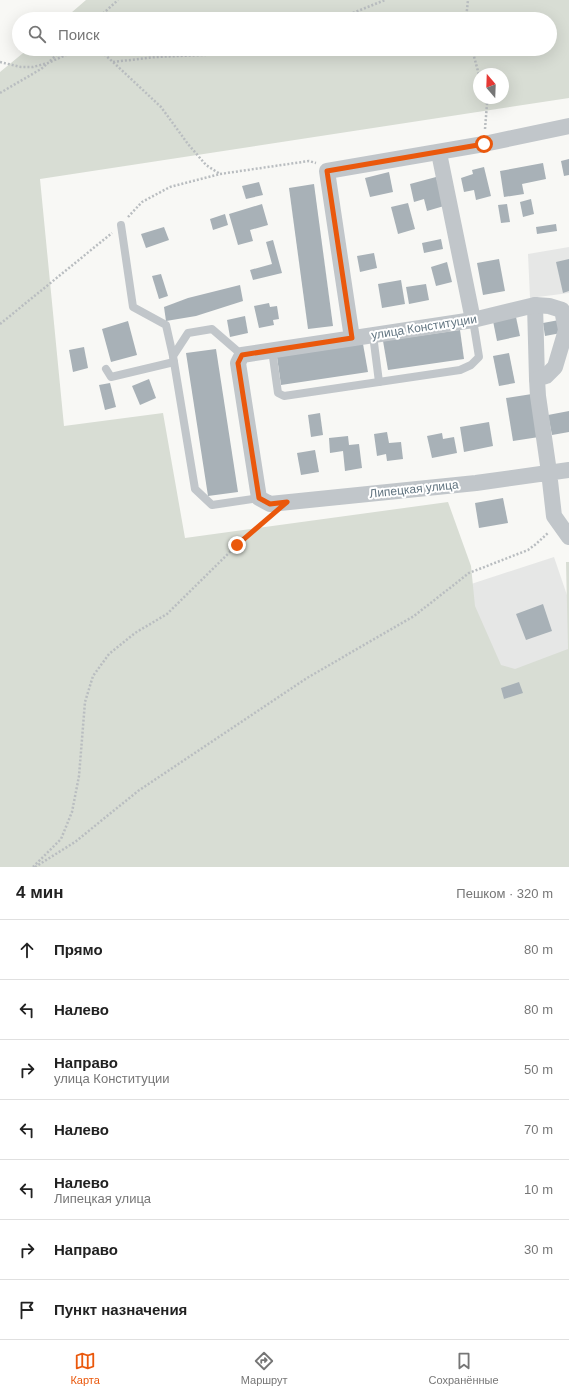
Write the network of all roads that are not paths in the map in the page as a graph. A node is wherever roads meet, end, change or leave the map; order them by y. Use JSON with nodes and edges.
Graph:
{"nodes":[{"id":1,"x":569,"y":126,"type":"edge"},
{"id":2,"x":439,"y":153,"type":"junction"},
{"id":3,"x":121,"y":225,"type":"road end"},
{"id":4,"x":535,"y":305,"type":"junction"},
{"id":5,"x":473,"y":320,"type":"junction"},
{"id":6,"x":373,"y":335,"type":"junction"},
{"id":7,"x":352,"y":338,"type":"junction"},
{"id":8,"x":272,"y":350,"type":"junction"},
{"id":9,"x":242,"y":355,"type":"junction"},
{"id":10,"x":174,"y":359,"type":"junction"},
{"id":11,"x":106,"y":369,"type":"dead end"},
{"id":12,"x":537,"y":379,"type":"junction"},
{"id":13,"x":379,"y":382,"type":"junction"},
{"id":14,"x":569,"y":470,"type":"edge"},
{"id":15,"x":549,"y":472,"type":"junction"},
{"id":16,"x":259,"y":498,"type":"junction"},
{"id":17,"x":569,"y":537,"type":"edge"}],
"edges":[{"from":1,"to":2,"type":"street"},
{"from":2,"to":5,"type":"street"},
{"from":2,"to":7,"type":"street"},
{"from":3,"to":10,"type":"lane"},
{"from":4,"to":5,"type":"street","name":"улица Конституции"},
{"from":4,"to":12,"type":"street"},
{"from":4,"to":12,"type":"street"},
{"from":5,"to":6,"type":"street","name":"улица Конституции"},
{"from":5,"to":13,"type":"lane"},
{"from":6,"to":7,"type":"street","name":"улица Конституции"},
{"from":6,"to":13,"type":"lane"},
{"from":7,"to":8,"type":"street","name":"улица Конституции"},
{"from":8,"to":9,"type":"street","name":"улица Конституции"},
{"from":8,"to":13,"type":"lane"},
{"from":9,"to":10,"type":"lane"},
{"from":9,"to":16,"type":"street"},
{"from":10,"to":11,"type":"lane"},
{"from":10,"to":16,"type":"lane"},
{"from":12,"to":15,"type":"street"},
{"from":14,"to":15,"type":"street","name":"Липецкая улица"},
{"from":15,"to":16,"type":"street","name":"Липецкая улица"},
{"from":15,"to":17,"type":"street"}]}
